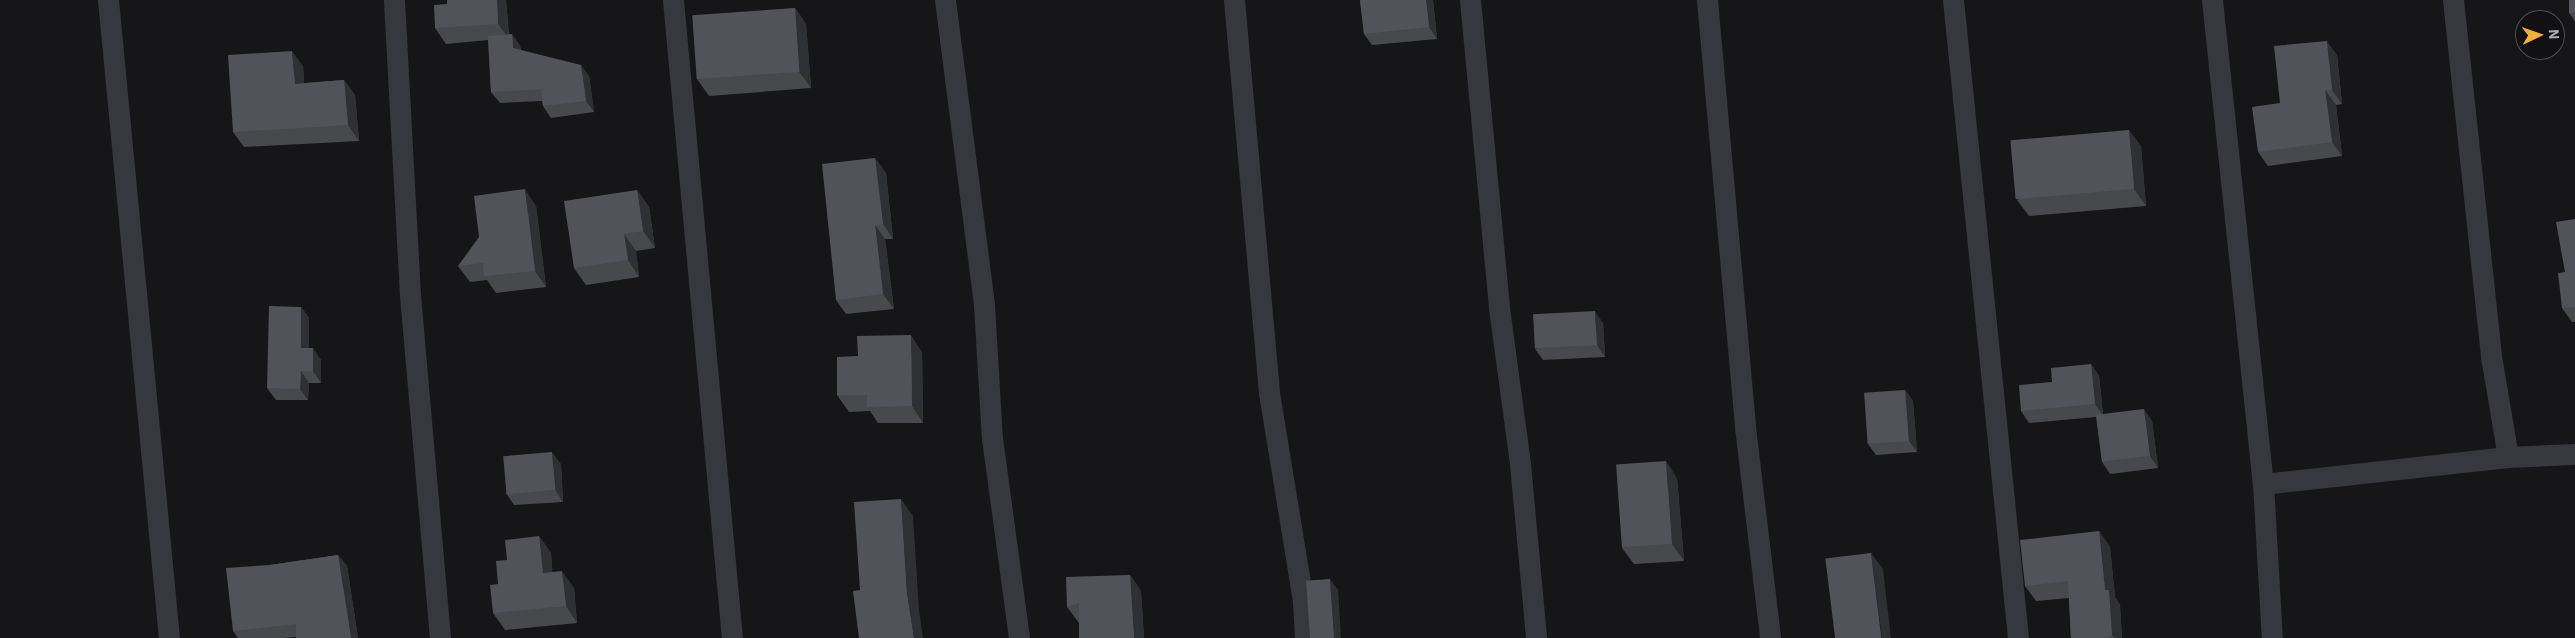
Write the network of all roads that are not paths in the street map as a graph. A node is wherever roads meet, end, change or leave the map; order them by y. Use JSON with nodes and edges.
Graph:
{"nodes":[{"id":1,"x":108,"y":0,"type":"edge"},
{"id":2,"x":394,"y":0,"type":"edge"},
{"id":3,"x":673,"y":0,"type":"edge"},
{"id":4,"x":945,"y":0,"type":"edge"},
{"id":5,"x":1234,"y":0,"type":"edge"},
{"id":6,"x":1470,"y":0,"type":"edge"},
{"id":7,"x":1707,"y":0,"type":"edge"},
{"id":8,"x":1953,"y":0,"type":"edge"},
{"id":9,"x":2212,"y":0,"type":"edge"},
{"id":10,"x":2453,"y":0,"type":"edge"},
{"id":11,"x":2575,"y":454,"type":"edge"},
{"id":12,"x":2508,"y":457,"type":"junction"},
{"id":13,"x":2263,"y":484,"type":"junction"},
{"id":14,"x":169,"y":638,"type":"edge"},
{"id":15,"x":440,"y":638,"type":"edge"},
{"id":16,"x":732,"y":638,"type":"edge"},
{"id":17,"x":1019,"y":638,"type":"edge"},
{"id":18,"x":1305,"y":638,"type":"edge"},
{"id":19,"x":1536,"y":638,"type":"edge"},
{"id":20,"x":1770,"y":638,"type":"edge"},
{"id":21,"x":2018,"y":638,"type":"edge"},
{"id":22,"x":2272,"y":638,"type":"edge"}],
"edges":[{"from":1,"to":14,"type":"street"},
{"from":2,"to":15,"type":"street"},
{"from":3,"to":16,"type":"street"},
{"from":4,"to":17,"type":"street"},
{"from":5,"to":18,"type":"street"},
{"from":6,"to":19,"type":"street"},
{"from":7,"to":20,"type":"street"},
{"from":8,"to":21,"type":"street"},
{"from":9,"to":13,"type":"street"},
{"from":10,"to":12,"type":"street"},
{"from":11,"to":12,"type":"street"},
{"from":12,"to":13,"type":"street"},
{"from":13,"to":22,"type":"street"}]}
